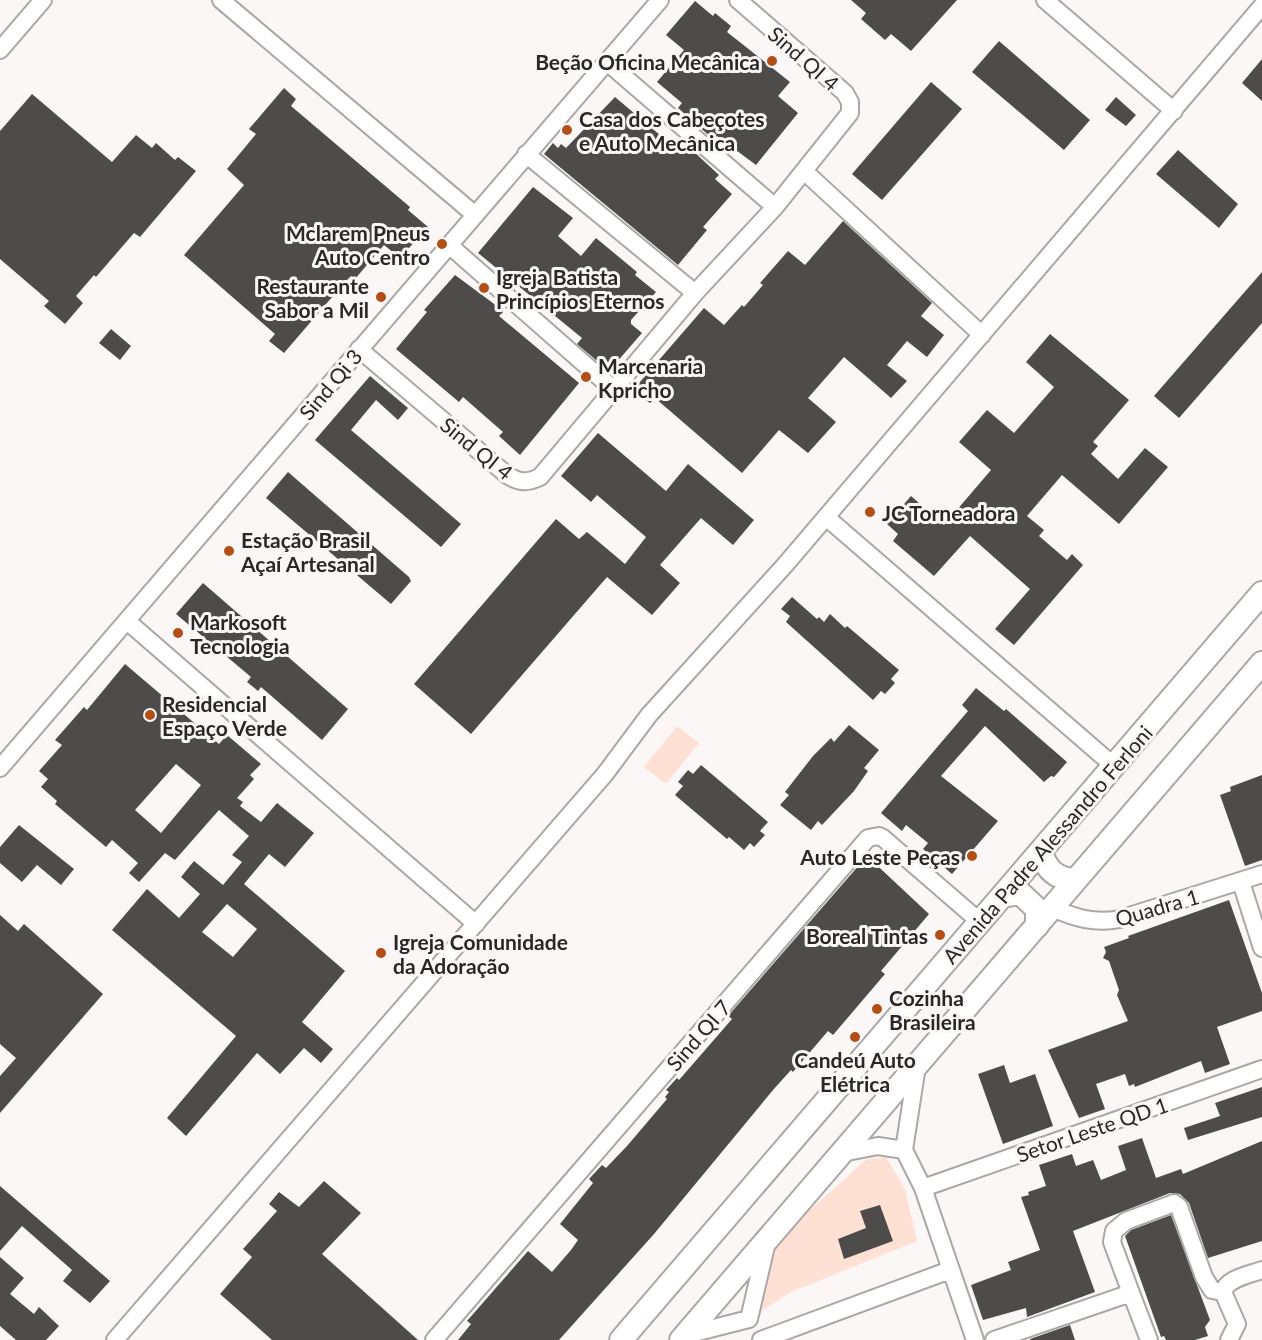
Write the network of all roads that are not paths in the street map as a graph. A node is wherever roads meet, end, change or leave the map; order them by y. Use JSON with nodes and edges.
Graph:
{"nodes":[{"id":1,"x":43,"y":0,"type":"edge"},
{"id":2,"x":221,"y":0,"type":"edge"},
{"id":3,"x":660,"y":0,"type":"edge"},
{"id":4,"x":738,"y":0,"type":"edge"},
{"id":5,"x":1045,"y":0,"type":"edge"},
{"id":6,"x":1262,"y":6,"type":"edge"},
{"id":7,"x":0,"y":50,"type":"edge"},
{"id":8,"x":607,"y":62,"type":"junction"},
{"id":9,"x":1174,"y":111,"type":"junction"},
{"id":10,"x":526,"y":154,"type":"junction"},
{"id":11,"x":804,"y":171,"type":"junction"},
{"id":12,"x":775,"y":207,"type":"junction"},
{"id":13,"x":474,"y":214,"type":"junction"},
{"id":14,"x":448,"y":245,"type":"junction"},
{"id":15,"x":695,"y":293,"type":"junction"},
{"id":16,"x":982,"y":335,"type":"junction"},
{"id":17,"x":359,"y":350,"type":"junction"},
{"id":18,"x":613,"y":389,"type":"junction"},
{"id":19,"x":826,"y":517,"type":"junction"},
{"id":20,"x":1262,"y":593,"type":"edge"},
{"id":21,"x":127,"y":621,"type":"junction"},
{"id":22,"x":1262,"y":663,"type":"edge"},
{"id":23,"x":1114,"y":766,"type":"junction"},
{"id":24,"x":0,"y":768,"type":"edge"},
{"id":25,"x":1041,"y":852,"type":"junction"},
{"id":26,"x":1262,"y":874,"type":"edge"},
{"id":27,"x":1075,"y":880,"type":"junction"},
{"id":28,"x":1241,"y":882,"type":"junction"},
{"id":29,"x":1002,"y":896,"type":"junction"},
{"id":30,"x":1052,"y":908,"type":"junction"},
{"id":31,"x":979,"y":921,"type":"junction"},
{"id":32,"x":476,"y":924,"type":"junction"},
{"id":33,"x":1037,"y":926,"type":"junction"},
{"id":34,"x":1262,"y":948,"type":"edge"},
{"id":35,"x":917,"y":1066,"type":"junction"},
{"id":36,"x":1262,"y":1069,"type":"edge"},
{"id":37,"x":904,"y":1150,"type":"junction"},
{"id":38,"x":842,"y":1153,"type":"junction"},
{"id":39,"x":923,"y":1188,"type":"junction"},
{"id":40,"x":769,"y":1239,"type":"junction"},
{"id":41,"x":950,"y":1270,"type":"junction"},
{"id":42,"x":1262,"y":1270,"type":"edge"},
{"id":43,"x":1223,"y":1292,"type":"junction"},
{"id":44,"x":1131,"y":1293,"type":"junction"},
{"id":45,"x":749,"y":1319,"type":"junction"},
{"id":46,"x":122,"y":1338,"type":"edge"},
{"id":47,"x":683,"y":1338,"type":"edge"},
{"id":48,"x":434,"y":1340,"type":"edge"},
{"id":49,"x":621,"y":1340,"type":"edge"},
{"id":50,"x":761,"y":1340,"type":"edge"},
{"id":51,"x":975,"y":1340,"type":"edge"},
{"id":52,"x":994,"y":1340,"type":"edge"},
{"id":53,"x":1149,"y":1340,"type":"edge"},
{"id":54,"x":1229,"y":1340,"type":"edge"}],
"edges":[{"from":1,"to":7,"type":"street"},
{"from":2,"to":13,"type":"street"},
{"from":3,"to":8,"type":"street","name":"Sind Qi 3"},
{"from":4,"to":11,"type":"street","name":"Sind QI 4"},
{"from":5,"to":9,"type":"street"},
{"from":6,"to":9,"type":"street"},
{"from":8,"to":10,"type":"street","name":"Sind Qi 3"},
{"from":8,"to":12,"type":"street"},
{"from":9,"to":16,"type":"street"},
{"from":10,"to":13,"type":"street","name":"Sind Qi 3"},
{"from":10,"to":15,"type":"street"},
{"from":11,"to":12,"type":"street","name":"Sind QI 4"},
{"from":11,"to":16,"type":"street"},
{"from":12,"to":15,"type":"street","name":"Sind QI 4"},
{"from":13,"to":14,"type":"street","name":"Sind Qi 3"},
{"from":14,"to":17,"type":"street","name":"Sind Qi 3"},
{"from":14,"to":18,"type":"street"},
{"from":15,"to":18,"type":"street","name":"Sind QI 4"},
{"from":16,"to":19,"type":"street"},
{"from":17,"to":18,"type":"street","name":"Sind QI 4"},
{"from":17,"to":21,"type":"street","name":"Sind Qi 3"},
{"from":19,"to":23,"type":"street"},
{"from":19,"to":32,"type":"street"},
{"from":20,"to":23,"type":"main road","name":"Avenida Padre Alessandro Ferloni"},
{"from":21,"to":24,"type":"street","name":"Sind Qi 3"},
{"from":21,"to":32,"type":"street"},
{"from":22,"to":27,"type":"main road","name":"Avenida Padre Alessandro Ferloni"},
{"from":23,"to":25,"type":"main road","name":"Avenida Padre Alessandro Ferloni"},
{"from":25,"to":27,"type":"main road"},
{"from":25,"to":29,"type":"main road","name":"Avenida Padre Alessandro Ferloni"},
{"from":26,"to":28,"type":"street","name":"Quadra 1"},
{"from":27,"to":30,"type":"main road","name":"Avenida Padre Alessandro Ferloni"},
{"from":28,"to":30,"type":"street","name":"Quadra 1"},
{"from":28,"to":34,"type":"street"},
{"from":29,"to":31,"type":"main road","name":"Avenida Padre Alessandro Ferloni"},
{"from":29,"to":33,"type":"main road"},
{"from":30,"to":33,"type":"main road","name":"Avenida Padre Alessandro Ferloni"},
{"from":31,"to":48,"type":"street","name":"Sind QI 7"},
{"from":31,"to":49,"type":"main road","name":"Avenida Padre Alessandro Ferloni"},
{"from":32,"to":46,"type":"street"},
{"from":33,"to":35,"type":"main road","name":"Avenida Padre Alessandro Ferloni"},
{"from":35,"to":37,"type":"street"},
{"from":35,"to":38,"type":"main road","name":"Avenida Padre Alessandro Ferloni"},
{"from":36,"to":39,"type":"street","name":"Setor Leste QD 1"},
{"from":37,"to":38,"type":"street"},
{"from":37,"to":39,"type":"street"},
{"from":38,"to":40,"type":"main road","name":"Avenida Padre Alessandro Ferloni"},
{"from":39,"to":41,"type":"street"},
{"from":40,"to":45,"type":"street"},
{"from":40,"to":47,"type":"main road","name":"Avenida Padre Alessandro Ferloni"},
{"from":41,"to":50,"type":"street"},
{"from":41,"to":51,"type":"street"},
{"from":42,"to":43,"type":"street"},
{"from":43,"to":44,"type":"street"},
{"from":43,"to":54,"type":"street"},
{"from":44,"to":52,"type":"street"},
{"from":44,"to":53,"type":"street"},
{"from":45,"to":47,"type":"street"},
{"from":45,"to":50,"type":"street"}]}
